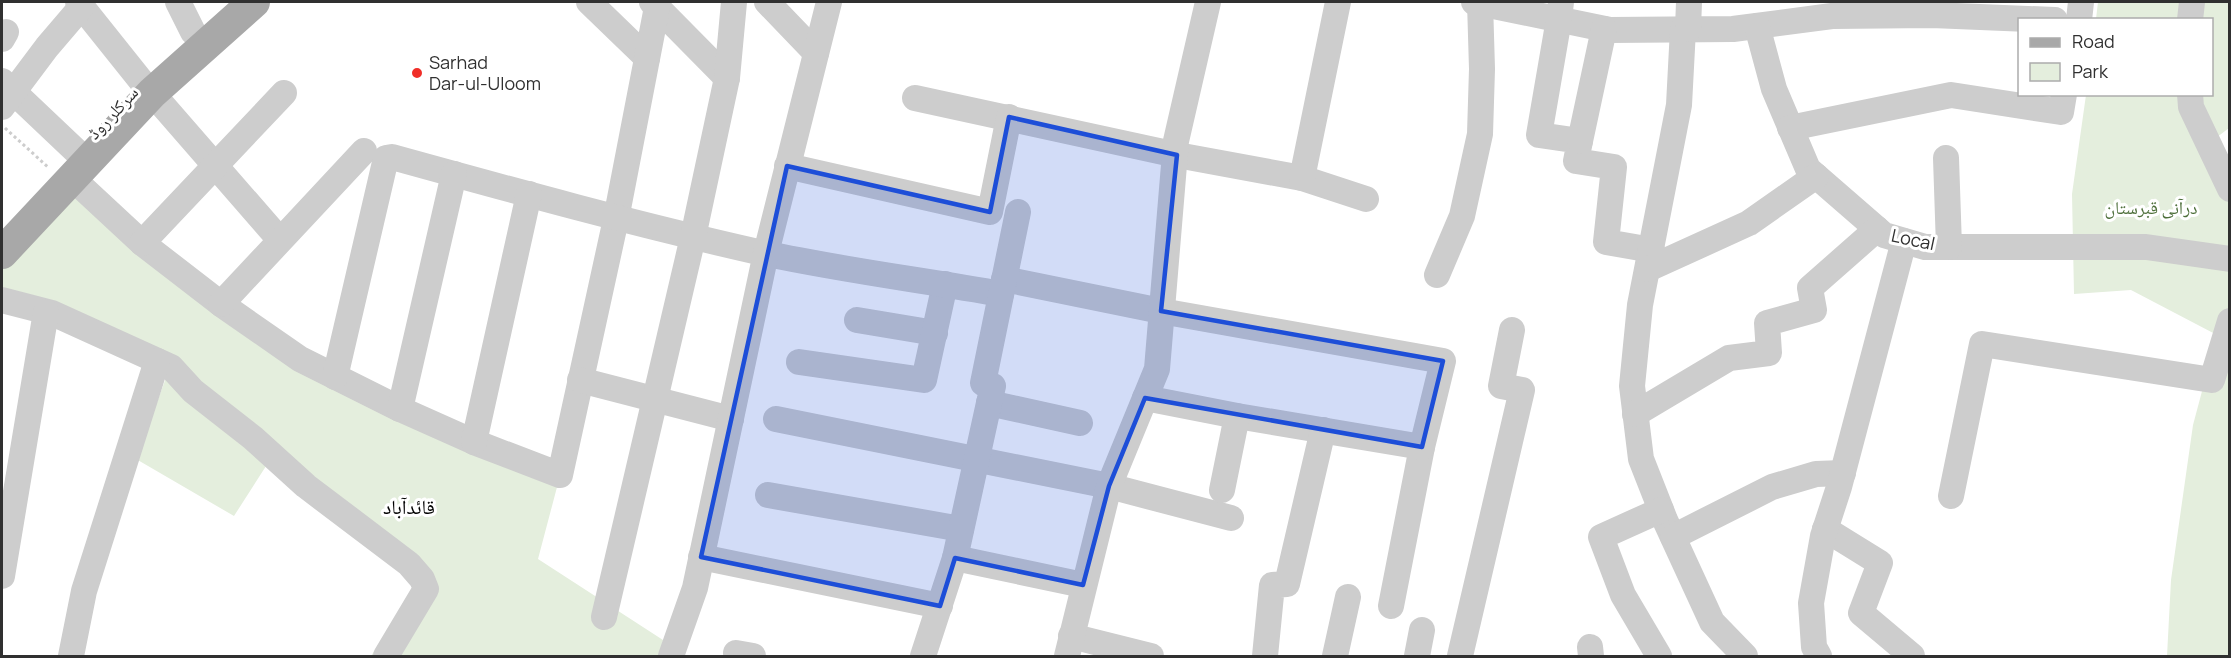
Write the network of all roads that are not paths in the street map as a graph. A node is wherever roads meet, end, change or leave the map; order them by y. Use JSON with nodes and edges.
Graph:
{"nodes":[{"id":1,"x":178,"y":2,"type":"edge"},
{"id":2,"x":226,"y":2,"type":"edge"},
{"id":3,"x":254,"y":2,"type":"edge"},
{"id":4,"x":589,"y":2,"type":"edge"},
{"id":5,"x":735,"y":2,"type":"edge"},
{"id":6,"x":766,"y":2,"type":"edge"},
{"id":7,"x":829,"y":2,"type":"edge"},
{"id":8,"x":1208,"y":2,"type":"edge"},
{"id":9,"x":1338,"y":2,"type":"edge"},
{"id":10,"x":1478,"y":2,"type":"edge"},
{"id":11,"x":1689,"y":2,"type":"edge"},
{"id":12,"x":2081,"y":2,"type":"edge"},
{"id":13,"x":2192,"y":2,"type":"edge"},
{"id":14,"x":80,"y":4,"type":"edge"},
{"id":15,"x":654,"y":4,"type":"edge"},
{"id":16,"x":1933,"y":8,"type":"edge"},
{"id":17,"x":2012,"y":9,"type":"edge"},
{"id":18,"x":1560,"y":10,"type":"edge"},
{"id":19,"x":2047,"y":18,"type":"edge"},
{"id":20,"x":2079,"y":18,"type":"edge"},
{"id":21,"x":2190,"y":18,"type":"edge"},
{"id":22,"x":1757,"y":26,"type":"junction"},
{"id":23,"x":1604,"y":29,"type":"junction"},
{"id":24,"x":1686,"y":29,"type":"junction"},
{"id":25,"x":194,"y":32,"type":"junction"},
{"id":26,"x":816,"y":53,"type":"junction"},
{"id":27,"x":647,"y":58,"type":"junction"},
{"id":28,"x":728,"y":78,"type":"junction"},
{"id":29,"x":147,"y":88,"type":"junction"},
{"id":30,"x":6,"y":93,"type":"edge"},
{"id":31,"x":284,"y":93,"type":"dead end"},
{"id":32,"x":2064,"y":96,"type":"edge"},
{"id":33,"x":2190,"y":96,"type":"edge"},
{"id":34,"x":915,"y":98,"type":"dead end"},
{"id":35,"x":1009,"y":117,"type":"junction"},
{"id":36,"x":1790,"y":128,"type":"junction"},
{"id":37,"x":1580,"y":141,"type":"junction"},
{"id":38,"x":364,"y":151,"type":"dead end"},
{"id":39,"x":1177,"y":155,"type":"junction"},
{"id":40,"x":1946,"y":158,"type":"dead end"},
{"id":41,"x":214,"y":166,"type":"junction"},
{"id":42,"x":788,"y":166,"type":"junction"},
{"id":43,"x":69,"y":168,"type":"junction"},
{"id":44,"x":454,"y":174,"type":"junction"},
{"id":45,"x":1816,"y":176,"type":"junction"},
{"id":46,"x":1302,"y":178,"type":"junction"},
{"id":47,"x":2229,"y":189,"type":"edge"},
{"id":48,"x":529,"y":194,"type":"junction"},
{"id":49,"x":1366,"y":199,"type":"dead end"},
{"id":50,"x":1018,"y":212,"type":"dead end"},
{"id":51,"x":616,"y":219,"type":"junction"},
{"id":52,"x":2,"y":227,"type":"edge"},
{"id":53,"x":1877,"y":230,"type":"junction"},
{"id":54,"x":693,"y":237,"type":"junction"},
{"id":55,"x":280,"y":240,"type":"junction"},
{"id":56,"x":1904,"y":241,"type":"junction"},
{"id":57,"x":142,"y":243,"type":"junction"},
{"id":58,"x":1949,"y":247,"type":"junction"},
{"id":59,"x":2,"y":253,"type":"edge"},
{"id":60,"x":766,"y":254,"type":"junction"},
{"id":61,"x":1650,"y":259,"type":"junction"},
{"id":62,"x":2229,"y":259,"type":"edge"},
{"id":63,"x":1437,"y":275,"type":"dead end"},
{"id":64,"x":945,"y":284,"type":"junction"},
{"id":65,"x":1003,"y":286,"type":"junction"},
{"id":66,"x":2,"y":300,"type":"edge"},
{"id":67,"x":221,"y":304,"type":"junction"},
{"id":68,"x":1161,"y":311,"type":"junction"},
{"id":69,"x":46,"y":312,"type":"junction"},
{"id":70,"x":857,"y":320,"type":"dead end"},
{"id":71,"x":2229,"y":321,"type":"edge"},
{"id":72,"x":1512,"y":330,"type":"dead end"},
{"id":73,"x":935,"y":333,"type":"junction"},
{"id":74,"x":157,"y":361,"type":"junction"},
{"id":75,"x":799,"y":362,"type":"dead end"},
{"id":76,"x":336,"y":377,"type":"junction"},
{"id":77,"x":579,"y":380,"type":"junction"},
{"id":78,"x":1145,"y":398,"type":"junction"},
{"id":79,"x":654,"y":400,"type":"junction"},
{"id":80,"x":989,"y":403,"type":"junction"},
{"id":81,"x":400,"y":409,"type":"junction"},
{"id":82,"x":1635,"y":414,"type":"junction"},
{"id":83,"x":1237,"y":416,"type":"junction"},
{"id":84,"x":731,"y":419,"type":"junction"},
{"id":85,"x":776,"y":419,"type":"dead end"},
{"id":86,"x":1080,"y":423,"type":"dead end"},
{"id":87,"x":1323,"y":430,"type":"junction"},
{"id":88,"x":474,"y":442,"type":"junction"},
{"id":89,"x":1422,"y":447,"type":"junction"},
{"id":90,"x":977,"y":459,"type":"junction"},
{"id":91,"x":1843,"y":473,"type":"junction"},
{"id":92,"x":1109,"y":486,"type":"junction"},
{"id":93,"x":1222,"y":490,"type":"dead end"},
{"id":94,"x":768,"y":495,"type":"dead end"},
{"id":95,"x":1951,"y":496,"type":"dead end"},
{"id":96,"x":1661,"y":510,"type":"junction"},
{"id":97,"x":1231,"y":519,"type":"dead end"},
{"id":98,"x":961,"y":529,"type":"junction"},
{"id":99,"x":1825,"y":529,"type":"junction"},
{"id":100,"x":5,"y":536,"type":"edge"},
{"id":101,"x":1673,"y":537,"type":"junction"},
{"id":102,"x":701,"y":557,"type":"junction"},
{"id":103,"x":955,"y":558,"type":"junction"},
{"id":104,"x":2,"y":576,"type":"edge"},
{"id":105,"x":1083,"y":585,"type":"junction"},
{"id":106,"x":1348,"y":597,"type":"dead end"},
{"id":107,"x":940,"y":606,"type":"junction"},
{"id":108,"x":1391,"y":606,"type":"dead end"},
{"id":109,"x":604,"y":617,"type":"dead end"},
{"id":110,"x":1422,"y":630,"type":"dead end"},
{"id":111,"x":1069,"y":646,"type":"edge"},
{"id":112,"x":665,"y":654,"type":"edge"},
{"id":113,"x":71,"y":657,"type":"edge"},
{"id":114,"x":386,"y":657,"type":"edge"},
{"id":115,"x":923,"y":657,"type":"edge"},
{"id":116,"x":1151,"y":657,"type":"edge"},
{"id":117,"x":1266,"y":657,"type":"edge"},
{"id":118,"x":1335,"y":657,"type":"edge"},
{"id":119,"x":1417,"y":657,"type":"edge"},
{"id":120,"x":1460,"y":657,"type":"edge"},
{"id":121,"x":1659,"y":657,"type":"edge"},
{"id":122,"x":1744,"y":657,"type":"edge"},
{"id":123,"x":1819,"y":657,"type":"edge"},
{"id":124,"x":1912,"y":657,"type":"edge"}],
"edges":[{"from":1,"to":25,"type":"street"},
{"from":2,"to":25,"type":"main road","name":"سرکلر روڈ"},
{"from":3,"to":29,"type":"main road"},
{"from":4,"to":27,"type":"street"},
{"from":5,"to":28,"type":"street"},
{"from":6,"to":26,"type":"street"},
{"from":7,"to":26,"type":"street"},
{"from":8,"to":39,"type":"street"},
{"from":9,"to":46,"type":"street"},
{"from":10,"to":18,"type":"street"},
{"from":10,"to":63,"type":"street"},
{"from":11,"to":24,"type":"street"},
{"from":12,"to":20,"type":"street"},
{"from":13,"to":21,"type":"street"},
{"from":14,"to":29,"type":"street"},
{"from":14,"to":30,"type":"street"},
{"from":15,"to":27,"type":"street"},
{"from":15,"to":28,"type":"street"},
{"from":16,"to":17,"type":"street"},
{"from":16,"to":22,"type":"street"},
{"from":17,"to":19,"type":"street"},
{"from":18,"to":23,"type":"street"},
{"from":18,"to":37,"type":"street"},
{"from":22,"to":24,"type":"street"},
{"from":22,"to":36,"type":"street","name":"Local"},
{"from":23,"to":24,"type":"street"},
{"from":23,"to":37,"type":"street"},
{"from":24,"to":61,"type":"street"},
{"from":25,"to":29,"type":"main road","name":"سرکلر روڈ"},
{"from":26,"to":42,"type":"street"},
{"from":27,"to":51,"type":"street"},
{"from":28,"to":54,"type":"street"},
{"from":29,"to":41,"type":"street"},
{"from":29,"to":43,"type":"main road","name":"سرکلر روڈ"},
{"from":30,"to":43,"type":"street"},
{"from":31,"to":41,"type":"street"},
{"from":32,"to":36,"type":"street"},
{"from":33,"to":47,"type":"street"},
{"from":34,"to":35,"type":"street"},
{"from":35,"to":39,"type":"street"},
{"from":35,"to":42,"type":"street"},
{"from":36,"to":45,"type":"street","name":"Local"},
{"from":37,"to":61,"type":"street"},
{"from":38,"to":55,"type":"street"},
{"from":39,"to":46,"type":"street"},
{"from":39,"to":68,"type":"street"},
{"from":40,"to":58,"type":"street"},
{"from":41,"to":55,"type":"street"},
{"from":41,"to":57,"type":"street"},
{"from":42,"to":60,"type":"street"},
{"from":43,"to":52,"type":"main road","name":"سرکلر روڈ"},
{"from":43,"to":57,"type":"street"},
{"from":43,"to":59,"type":"main road"},
{"from":44,"to":48,"type":"street"},
{"from":44,"to":76,"type":"street"},
{"from":44,"to":81,"type":"street"},
{"from":45,"to":53,"type":"street","name":"Local"},
{"from":45,"to":61,"type":"street"},
{"from":46,"to":49,"type":"street"},
{"from":48,"to":51,"type":"street"},
{"from":48,"to":88,"type":"street"},
{"from":50,"to":65,"type":"street"},
{"from":51,"to":54,"type":"street"},
{"from":51,"to":77,"type":"street"},
{"from":53,"to":56,"type":"street","name":"Local"},
{"from":53,"to":82,"type":"street"},
{"from":54,"to":60,"type":"street"},
{"from":54,"to":79,"type":"street"},
{"from":55,"to":67,"type":"street"},
{"from":56,"to":58,"type":"street","name":"Local"},
{"from":56,"to":91,"type":"street"},
{"from":57,"to":67,"type":"street"},
{"from":58,"to":62,"type":"street","name":"Local"},
{"from":60,"to":64,"type":"street"},
{"from":60,"to":84,"type":"street"},
{"from":61,"to":82,"type":"street"},
{"from":64,"to":65,"type":"street"},
{"from":64,"to":73,"type":"street"},
{"from":65,"to":68,"type":"street"},
{"from":65,"to":80,"type":"street"},
{"from":66,"to":69,"type":"street"},
{"from":67,"to":76,"type":"street"},
{"from":68,"to":78,"type":"street"},
{"from":68,"to":89,"type":"street"},
{"from":69,"to":74,"type":"street"},
{"from":69,"to":100,"type":"street"},
{"from":70,"to":73,"type":"street"},
{"from":71,"to":95,"type":"street"},
{"from":72,"to":120,"type":"street"},
{"from":73,"to":75,"type":"street"},
{"from":74,"to":113,"type":"street"},
{"from":74,"to":114,"type":"street"},
{"from":76,"to":81,"type":"street"},
{"from":77,"to":79,"type":"street"},
{"from":77,"to":88,"type":"street"},
{"from":78,"to":83,"type":"street"},
{"from":78,"to":92,"type":"street"},
{"from":79,"to":84,"type":"street"},
{"from":79,"to":109,"type":"street"},
{"from":80,"to":86,"type":"street"},
{"from":80,"to":90,"type":"street"},
{"from":81,"to":88,"type":"street"},
{"from":82,"to":96,"type":"street"},
{"from":83,"to":87,"type":"street"},
{"from":83,"to":93,"type":"street"},
{"from":84,"to":102,"type":"street"},
{"from":85,"to":90,"type":"street"},
{"from":87,"to":89,"type":"street"},
{"from":87,"to":117,"type":"street"},
{"from":89,"to":108,"type":"street"},
{"from":90,"to":92,"type":"street"},
{"from":90,"to":98,"type":"street"},
{"from":91,"to":99,"type":"street"},
{"from":91,"to":101,"type":"street"},
{"from":92,"to":97,"type":"street"},
{"from":92,"to":105,"type":"street"},
{"from":94,"to":98,"type":"street"},
{"from":96,"to":101,"type":"street"},
{"from":96,"to":121,"type":"street"},
{"from":98,"to":103,"type":"street"},
{"from":99,"to":123,"type":"street"},
{"from":99,"to":124,"type":"street"},
{"from":100,"to":104,"type":"street"},
{"from":101,"to":122,"type":"street"},
{"from":102,"to":107,"type":"street"},
{"from":102,"to":112,"type":"street"},
{"from":103,"to":105,"type":"street"},
{"from":103,"to":107,"type":"street"},
{"from":105,"to":111,"type":"street"},
{"from":106,"to":118,"type":"street"},
{"from":107,"to":115,"type":"street"},
{"from":110,"to":119,"type":"street"},
{"from":111,"to":116,"type":"street"}]}
